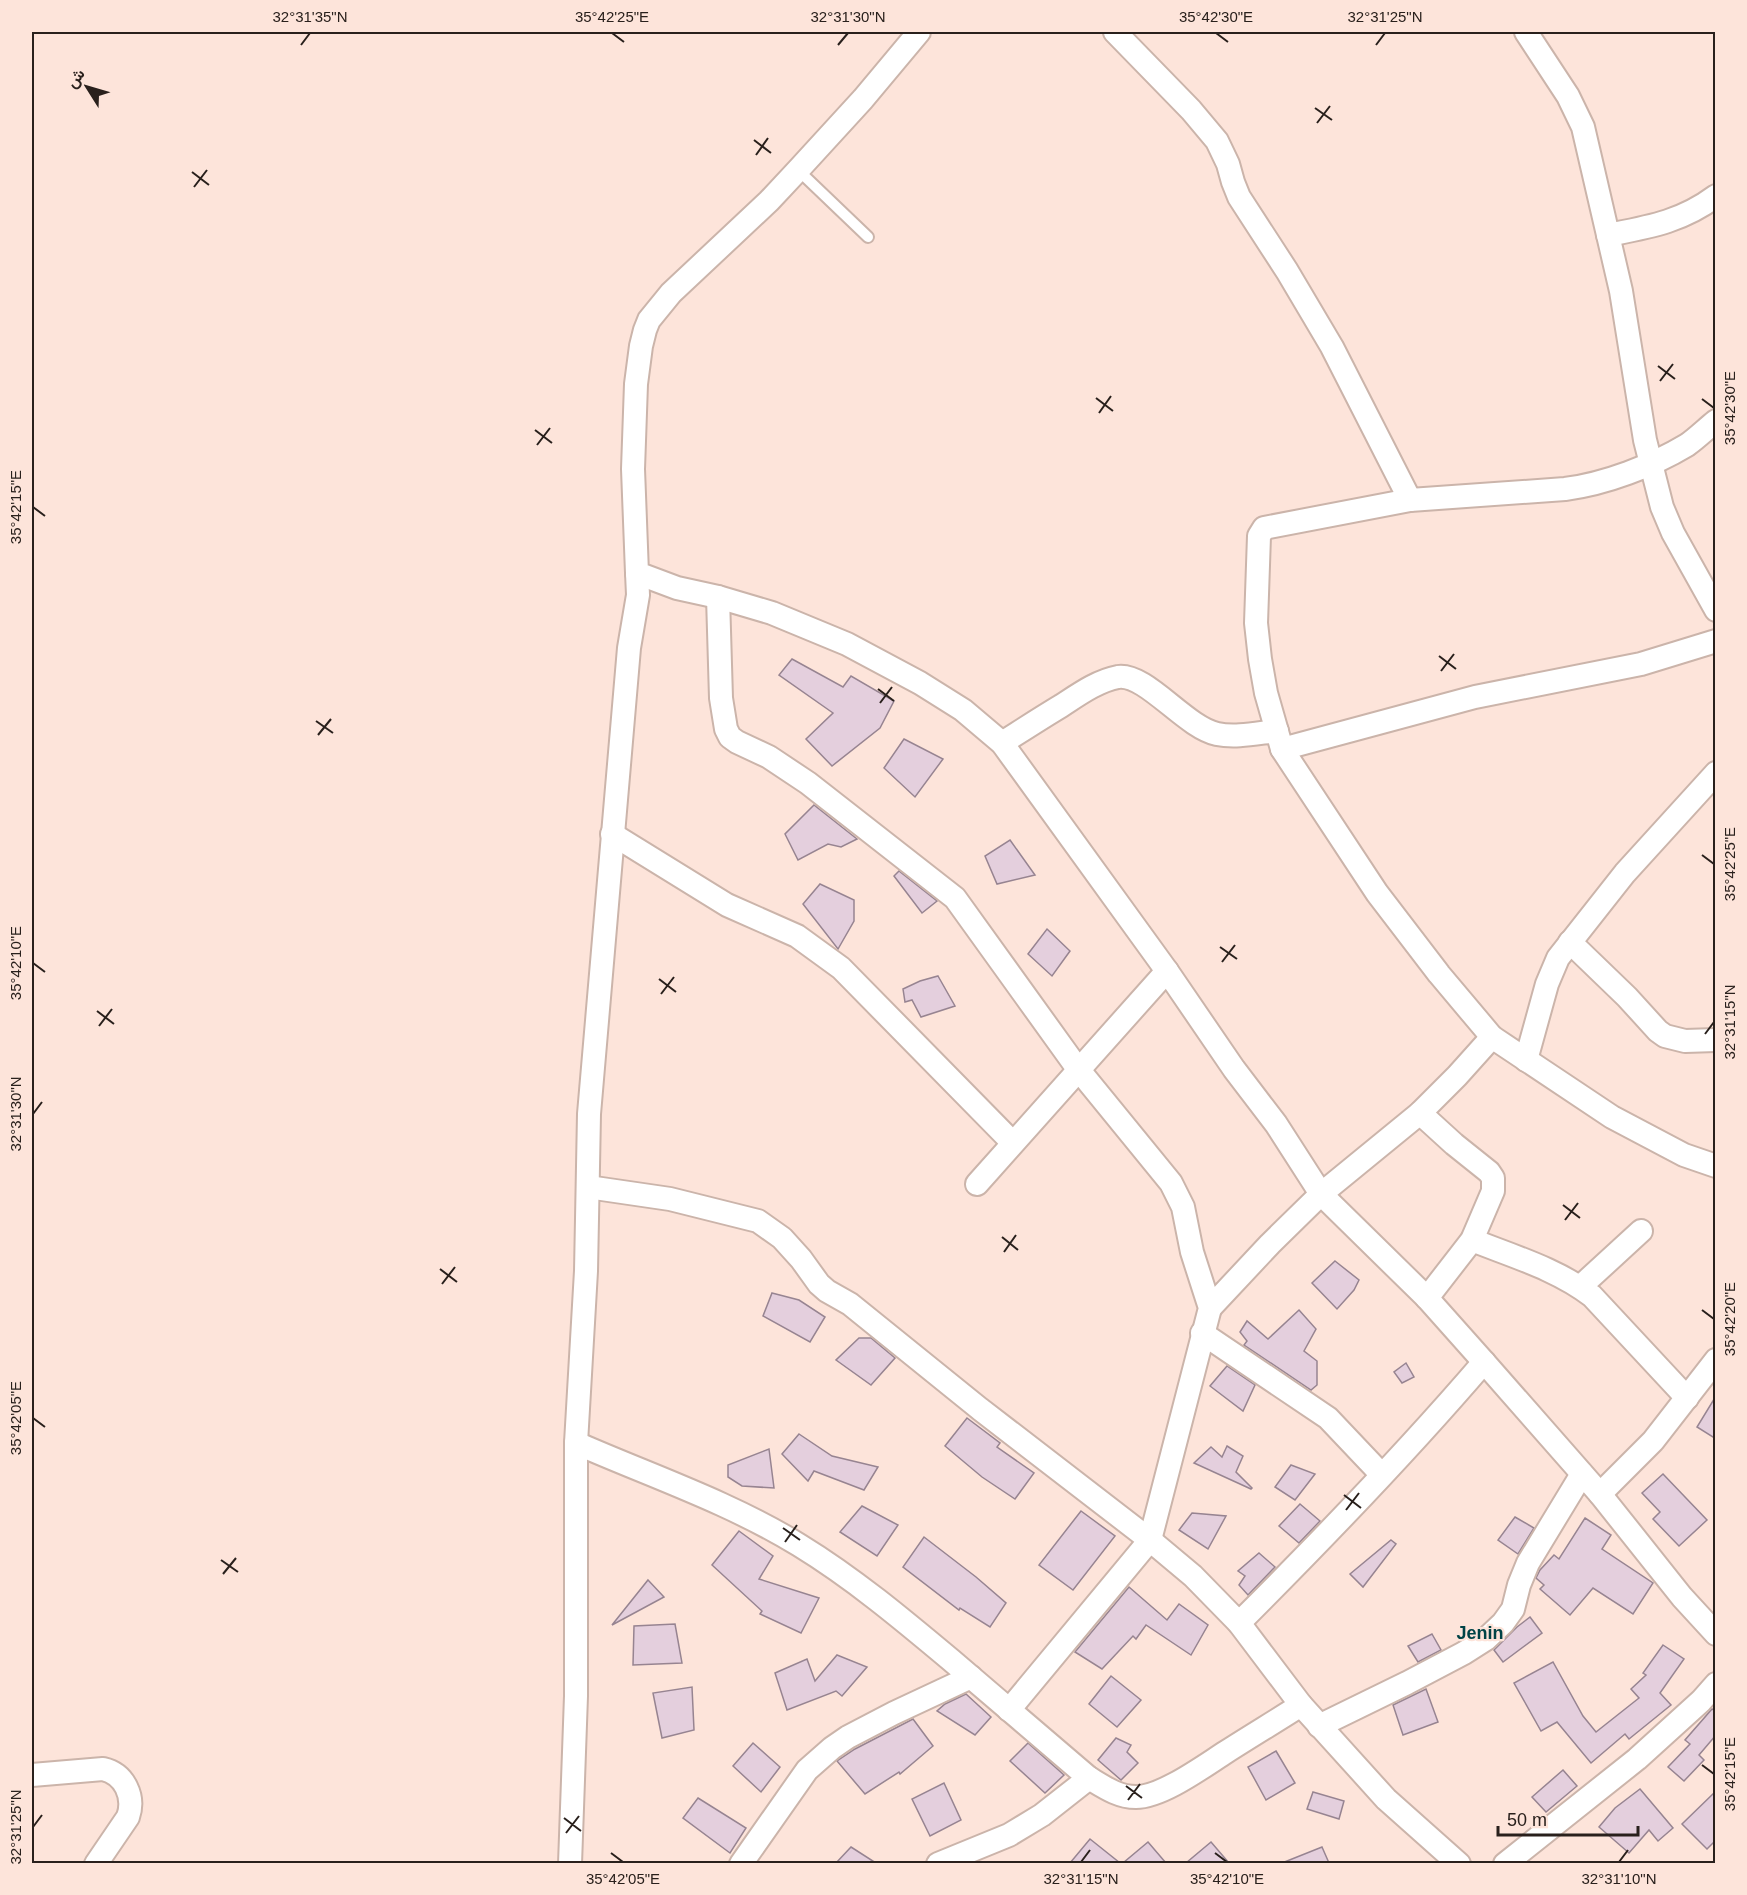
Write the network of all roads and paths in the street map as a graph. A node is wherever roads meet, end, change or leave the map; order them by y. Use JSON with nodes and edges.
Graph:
{"nodes":[{"id":1,"x":919,"y":32,"type":"edge"},
{"id":2,"x":1115,"y":32,"type":"edge"},
{"id":3,"x":1526,"y":32,"type":"edge"},
{"id":4,"x":798,"y":170,"type":"junction"},
{"id":5,"x":1716,"y":196,"type":"edge"},
{"id":6,"x":1608,"y":235,"type":"junction"},
{"id":7,"x":868,"y":237,"type":"dead end"},
{"id":8,"x":1716,"y":421,"type":"edge"},
{"id":9,"x":1651,"y":464,"type":"junction"},
{"id":10,"x":1410,"y":500,"type":"junction"},
{"id":11,"x":637,"y":573,"type":"junction"},
{"id":12,"x":718,"y":597,"type":"junction"},
{"id":13,"x":1716,"y":610,"type":"edge"},
{"id":14,"x":1716,"y":641,"type":"edge"},
{"id":15,"x":1279,"y":740,"type":"junction"},
{"id":16,"x":1002,"y":743,"type":"junction"},
{"id":17,"x":1716,"y":773,"type":"edge"},
{"id":18,"x":612,"y":834,"type":"junction"},
{"id":19,"x":1570,"y":942,"type":"junction"},
{"id":20,"x":1167,"y":971,"type":"junction"},
{"id":21,"x":1492,"y":1037,"type":"junction"},
{"id":22,"x":1716,"y":1040,"type":"edge"},
{"id":23,"x":1526,"y":1060,"type":"junction"},
{"id":24,"x":1078,"y":1069,"type":"junction"},
{"id":25,"x":1420,"y":1113,"type":"junction"},
{"id":26,"x":1012,"y":1143,"type":"junction"},
{"id":27,"x":1716,"y":1166,"type":"edge"},
{"id":28,"x":977,"y":1184,"type":"dead end"},
{"id":29,"x":588,"y":1187,"type":"junction"},
{"id":30,"x":1321,"y":1194,"type":"junction"},
{"id":31,"x":1641,"y":1231,"type":"dead end"},
{"id":32,"x":1472,"y":1240,"type":"junction"},
{"id":33,"x":1580,"y":1287,"type":"junction"},
{"id":34,"x":1427,"y":1298,"type":"junction"},
{"id":35,"x":1210,"y":1308,"type":"junction"},
{"id":36,"x":1202,"y":1333,"type":"junction"},
{"id":37,"x":1716,"y":1360,"type":"edge"},
{"id":38,"x":1484,"y":1362,"type":"junction"},
{"id":39,"x":1700,"y":1389,"type":"edge"},
{"id":40,"x":576,"y":1443,"type":"junction"},
{"id":41,"x":1582,"y":1474,"type":"junction"},
{"id":42,"x":1382,"y":1475,"type":"junction"},
{"id":43,"x":1600,"y":1494,"type":"junction"},
{"id":44,"x":1150,"y":1540,"type":"junction"},
{"id":45,"x":1239,"y":1623,"type":"junction"},
{"id":46,"x":1716,"y":1634,"type":"edge"},
{"id":47,"x":971,"y":1677,"type":"junction"},
{"id":48,"x":1716,"y":1684,"type":"edge"},
{"id":49,"x":1301,"y":1705,"type":"junction"},
{"id":50,"x":1009,"y":1710,"type":"junction"},
{"id":51,"x":1319,"y":1726,"type":"junction"},
{"id":52,"x":32,"y":1774,"type":"edge"},
{"id":53,"x":1089,"y":1778,"type":"junction"},
{"id":54,"x":96,"y":1863,"type":"edge"},
{"id":55,"x":570,"y":1863,"type":"edge"},
{"id":56,"x":741,"y":1863,"type":"edge"},
{"id":57,"x":938,"y":1863,"type":"edge"},
{"id":58,"x":1459,"y":1863,"type":"edge"},
{"id":59,"x":1505,"y":1863,"type":"edge"}],
"edges":[{"from":1,"to":4,"type":"street"},
{"from":2,"to":10,"type":"street"},
{"from":3,"to":6,"type":"street"},
{"from":4,"to":7,"type":"lane"},
{"from":4,"to":11,"type":"street"},
{"from":5,"to":6,"type":"street"},
{"from":6,"to":9,"type":"street"},
{"from":8,"to":9,"type":"street"},
{"from":9,"to":10,"type":"street"},
{"from":9,"to":13,"type":"street"},
{"from":10,"to":15,"type":"street"},
{"from":11,"to":12,"type":"street"},
{"from":11,"to":18,"type":"street"},
{"from":12,"to":16,"type":"street"},
{"from":12,"to":24,"type":"street"},
{"from":14,"to":15,"type":"street"},
{"from":15,"to":16,"type":"street"},
{"from":15,"to":21,"type":"street"},
{"from":16,"to":20,"type":"street"},
{"from":17,"to":19,"type":"street"},
{"from":18,"to":26,"type":"street"},
{"from":18,"to":29,"type":"street"},
{"from":19,"to":22,"type":"street"},
{"from":19,"to":23,"type":"street"},
{"from":20,"to":24,"type":"street"},
{"from":20,"to":30,"type":"street"},
{"from":21,"to":23,"type":"street"},
{"from":21,"to":25,"type":"street"},
{"from":23,"to":27,"type":"street"},
{"from":24,"to":26,"type":"street"},
{"from":24,"to":35,"type":"street"},
{"from":25,"to":30,"type":"street"},
{"from":25,"to":32,"type":"street"},
{"from":26,"to":28,"type":"street"},
{"from":29,"to":40,"type":"street"},
{"from":29,"to":44,"type":"street"},
{"from":30,"to":34,"type":"street"},
{"from":30,"to":35,"type":"street"},
{"from":31,"to":33,"type":"street"},
{"from":32,"to":33,"type":"street"},
{"from":32,"to":34,"type":"street"},
{"from":33,"to":39,"type":"street"},
{"from":34,"to":38,"type":"street"},
{"from":35,"to":36,"type":"street"},
{"from":36,"to":42,"type":"street"},
{"from":36,"to":44,"type":"street"},
{"from":37,"to":39,"type":"street"},
{"from":38,"to":41,"type":"street"},
{"from":38,"to":42,"type":"street"},
{"from":39,"to":43,"type":"street"},
{"from":40,"to":47,"type":"street"},
{"from":40,"to":55,"type":"street"},
{"from":41,"to":43,"type":"street"},
{"from":41,"to":51,"type":"street"},
{"from":42,"to":45,"type":"street"},
{"from":43,"to":46,"type":"street"},
{"from":44,"to":45,"type":"street"},
{"from":44,"to":50,"type":"street"},
{"from":45,"to":49,"type":"street"},
{"from":47,"to":50,"type":"street"},
{"from":47,"to":56,"type":"street"},
{"from":48,"to":59,"type":"street"},
{"from":49,"to":51,"type":"street"},
{"from":49,"to":53,"type":"street"},
{"from":50,"to":53,"type":"street"},
{"from":51,"to":58,"type":"street"},
{"from":52,"to":54,"type":"street"},
{"from":53,"to":57,"type":"street"}]}
